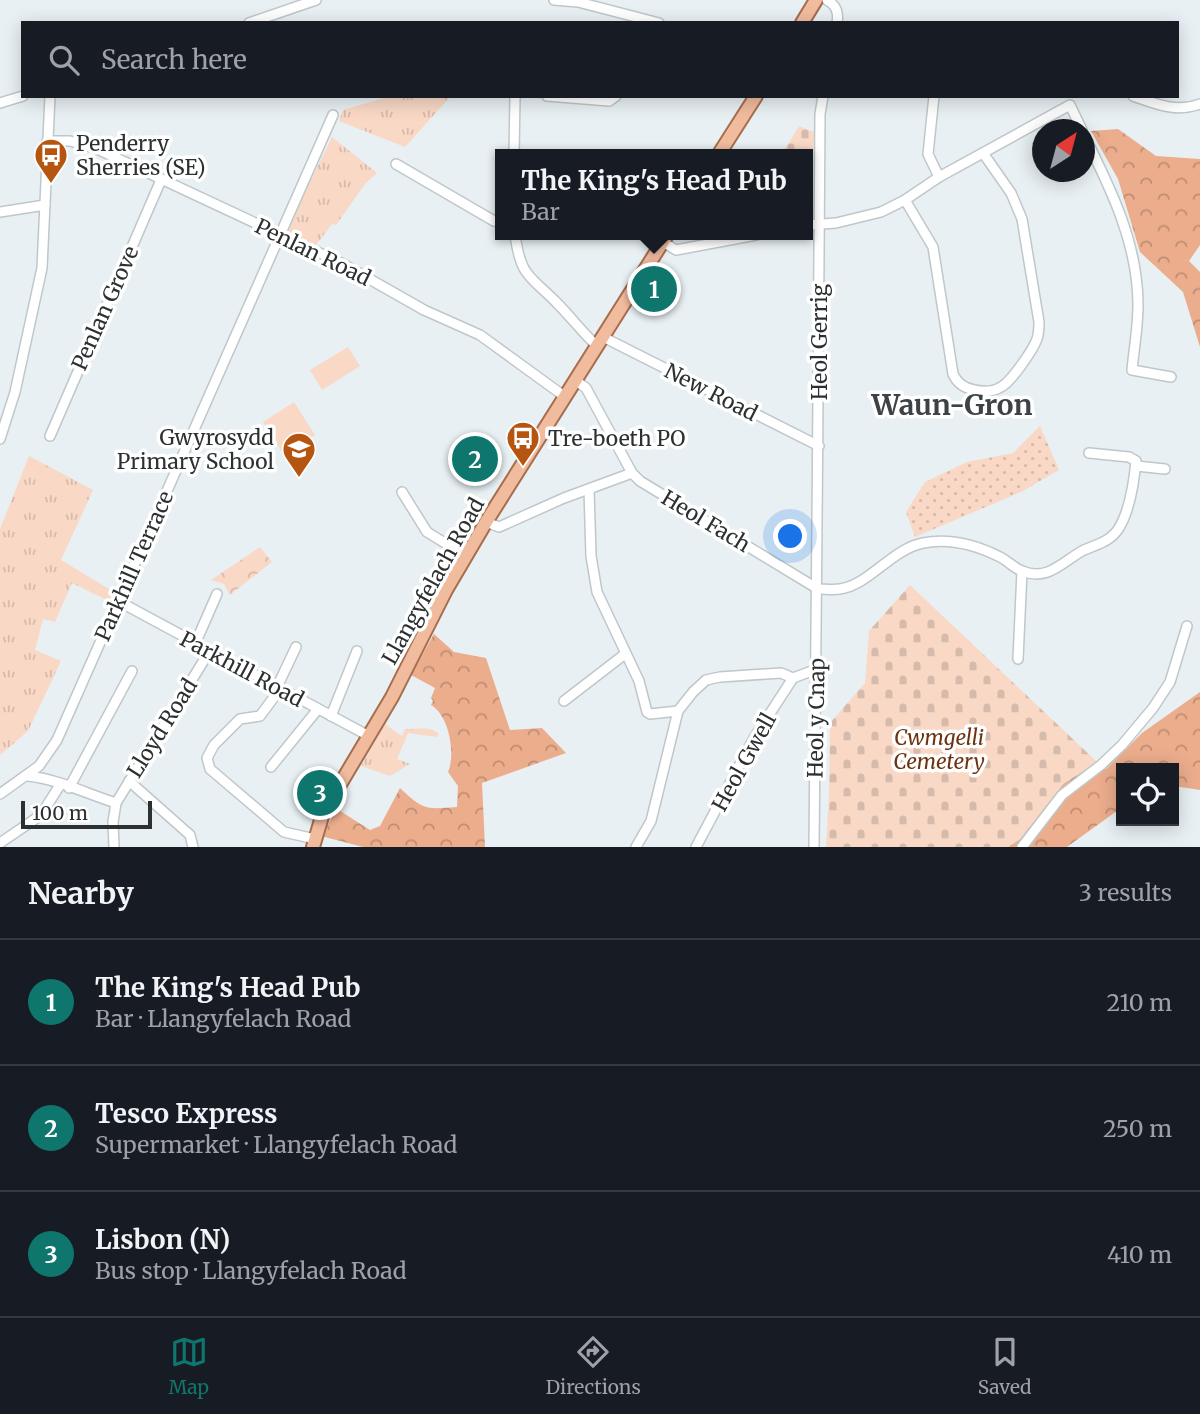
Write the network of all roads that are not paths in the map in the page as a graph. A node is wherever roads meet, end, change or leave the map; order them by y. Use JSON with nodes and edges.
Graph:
{"nodes":[{"id":1,"x":316,"y":0,"type":"edge"},
{"id":2,"x":554,"y":0,"type":"edge"},
{"id":3,"x":817,"y":0,"type":"edge"},
{"id":4,"x":827,"y":0,"type":"edge"},
{"id":5,"x":255,"y":21,"type":"edge"},
{"id":6,"x":649,"y":21,"type":"edge"},
{"id":7,"x":803,"y":21,"type":"edge"},
{"id":8,"x":838,"y":21,"type":"edge"},
{"id":9,"x":21,"y":97,"type":"edge"},
{"id":10,"x":50,"y":98,"type":"edge"},
{"id":11,"x":514,"y":98,"type":"edge"},
{"id":12,"x":572,"y":98,"type":"edge"},
{"id":13,"x":614,"y":98,"type":"edge"},
{"id":14,"x":755,"y":98,"type":"edge"},
{"id":15,"x":823,"y":98,"type":"edge"},
{"id":16,"x":934,"y":98,"type":"edge"},
{"id":17,"x":1139,"y":98,"type":"edge"},
{"id":18,"x":0,"y":103,"type":"edge"},
{"id":19,"x":1200,"y":104,"type":"edge"},
{"id":20,"x":333,"y":115,"type":"dead end"},
{"id":21,"x":1043,"y":119,"type":"edge"},
{"id":22,"x":1077,"y":119,"type":"edge"},
{"id":23,"x":1032,"y":125,"type":"edge"},
{"id":24,"x":47,"y":141,"type":"junction"},
{"id":25,"x":514,"y":149,"type":"edge"},
{"id":26,"x":722,"y":149,"type":"edge"},
{"id":27,"x":983,"y":153,"type":"junction"},
{"id":28,"x":1095,"y":158,"type":"edge"},
{"id":29,"x":396,"y":164,"type":"dead end"},
{"id":30,"x":939,"y":177,"type":"junction"},
{"id":31,"x":161,"y":180,"type":"junction"},
{"id":32,"x":905,"y":200,"type":"junction"},
{"id":33,"x":44,"y":205,"type":"junction"},
{"id":34,"x":0,"y":212,"type":"edge"},
{"id":35,"x":495,"y":221,"type":"edge"},
{"id":36,"x":819,"y":223,"type":"junction"},
{"id":37,"x":813,"y":224,"type":"edge"},
{"id":38,"x":280,"y":234,"type":"junction"},
{"id":39,"x":516,"y":240,"type":"edge"},
{"id":40,"x":664,"y":240,"type":"edge"},
{"id":41,"x":667,"y":240,"type":"edge"},
{"id":42,"x":729,"y":240,"type":"edge"},
{"id":43,"x":600,"y":341,"type":"junction"},
{"id":44,"x":1171,"y":377,"type":"dead end"},
{"id":45,"x":575,"y":380,"type":"junction"},
{"id":46,"x":564,"y":396,"type":"junction"},
{"id":47,"x":50,"y":436,"type":"dead end"},
{"id":48,"x":0,"y":439,"type":"edge"},
{"id":49,"x":819,"y":446,"type":"junction"},
{"id":50,"x":1089,"y":453,"type":"dead end"},
{"id":51,"x":1136,"y":466,"type":"junction"},
{"id":52,"x":1165,"y":468,"type":"dead end"},
{"id":53,"x":632,"y":473,"type":"junction"},
{"id":54,"x":589,"y":488,"type":"junction"},
{"id":55,"x":402,"y":492,"type":"dead end"},
{"id":56,"x":486,"y":522,"type":"junction"},
{"id":57,"x":466,"y":556,"type":"junction"},
{"id":58,"x":1022,"y":571,"type":"junction"},
{"id":59,"x":818,"y":589,"type":"junction"},
{"id":60,"x":217,"y":594,"type":"dead end"},
{"id":61,"x":118,"y":601,"type":"junction"},
{"id":62,"x":1187,"y":626,"type":"dead end"},
{"id":63,"x":195,"y":644,"type":"junction"},
{"id":64,"x":296,"y":647,"type":"dead end"},
{"id":65,"x":209,"y":652,"type":"junction"},
{"id":66,"x":342,"y":654,"type":"dead end"},
{"id":67,"x":625,"y":654,"type":"junction"},
{"id":68,"x":1018,"y":659,"type":"dead end"},
{"id":69,"x":817,"y":669,"type":"junction"},
{"id":70,"x":132,"y":671,"type":"dead end"},
{"id":71,"x":793,"y":678,"type":"junction"},
{"id":72,"x":278,"y":688,"type":"junction"},
{"id":73,"x":564,"y":702,"type":"dead end"},
{"id":74,"x":318,"y":709,"type":"junction"},
{"id":75,"x":678,"y":710,"type":"junction"},
{"id":76,"x":331,"y":716,"type":"junction"},
{"id":77,"x":368,"y":735,"type":"junction"},
{"id":78,"x":271,"y":750,"type":"dead end"},
{"id":79,"x":280,"y":756,"type":"junction"},
{"id":80,"x":47,"y":757,"type":"junction"},
{"id":81,"x":271,"y":767,"type":"dead end"},
{"id":82,"x":28,"y":776,"type":"junction"},
{"id":83,"x":51,"y":778,"type":"junction"},
{"id":84,"x":129,"y":781,"type":"junction"},
{"id":85,"x":65,"y":786,"type":"junction"},
{"id":86,"x":0,"y":794,"type":"edge"},
{"id":87,"x":116,"y":803,"type":"junction"},
{"id":88,"x":0,"y":843,"type":"edge"},
{"id":89,"x":314,"y":843,"type":"edge"},
{"id":90,"x":114,"y":847,"type":"edge"},
{"id":91,"x":193,"y":847,"type":"edge"},
{"id":92,"x":636,"y":847,"type":"edge"},
{"id":93,"x":696,"y":847,"type":"edge"},
{"id":94,"x":814,"y":847,"type":"edge"},
{"id":95,"x":1022,"y":847,"type":"edge"}],
"edges":[{"from":1,"to":5,"type":"street"},
{"from":2,"to":6,"type":"street"},
{"from":3,"to":7,"type":"main road"},
{"from":4,"to":8,"type":"street"},
{"from":9,"to":18,"type":"street"},
{"from":10,"to":24,"type":"street"},
{"from":11,"to":25,"type":"street"},
{"from":12,"to":13,"type":"street"},
{"from":14,"to":26,"type":"main road"},
{"from":15,"to":36,"type":"street","name":"Heol Gerrig"},
{"from":16,"to":30,"type":"street"},
{"from":17,"to":19,"type":"street"},
{"from":20,"to":38,"type":"street","name":"Parkhill Terrace"},
{"from":21,"to":22,"type":"street"},
{"from":23,"to":27,"type":"street"},
{"from":24,"to":31,"type":"street","name":"Penlan Road"},
{"from":24,"to":33,"type":"street"},
{"from":27,"to":30,"type":"street"},
{"from":27,"to":32,"type":"street"},
{"from":28,"to":44,"type":"street"},
{"from":29,"to":35,"type":"street"},
{"from":30,"to":32,"type":"street"},
{"from":31,"to":38,"type":"street","name":"Penlan Road"},
{"from":31,"to":47,"type":"street","name":"Penlan Grove"},
{"from":32,"to":36,"type":"street"},
{"from":33,"to":34,"type":"street"},
{"from":33,"to":48,"type":"street"},
{"from":36,"to":37,"type":"street"},
{"from":36,"to":49,"type":"street","name":"Heol Gerrig"},
{"from":38,"to":46,"type":"street","name":"Penlan Road"},
{"from":38,"to":61,"type":"street","name":"Parkhill Terrace"},
{"from":39,"to":43,"type":"street"},
{"from":40,"to":43,"type":"main road","name":"Llangyfelach Road"},
{"from":41,"to":42,"type":"street"},
{"from":43,"to":45,"type":"main road","name":"Llangyfelach Road"},
{"from":43,"to":49,"type":"street","name":"New Road"},
{"from":45,"to":46,"type":"main road","name":"Llangyfelach Road"},
{"from":45,"to":53,"type":"street","name":"Heol Fach"},
{"from":46,"to":56,"type":"main road","name":"Llangyfelach Road"},
{"from":49,"to":59,"type":"street","name":"Heol Gerrig"},
{"from":50,"to":51,"type":"street"},
{"from":51,"to":52,"type":"street"},
{"from":51,"to":58,"type":"street"},
{"from":53,"to":54,"type":"street"},
{"from":53,"to":59,"type":"street","name":"Heol Fach"},
{"from":54,"to":56,"type":"street"},
{"from":54,"to":67,"type":"street"},
{"from":55,"to":57,"type":"street"},
{"from":56,"to":57,"type":"main road","name":"Llangyfelach Road"},
{"from":57,"to":77,"type":"main road","name":"Llangyfelach Road"},
{"from":58,"to":59,"type":"street"},
{"from":58,"to":68,"type":"street"},
{"from":59,"to":69,"type":"street","name":"Heol y Cnap"},
{"from":60,"to":63,"type":"street"},
{"from":61,"to":63,"type":"street","name":"Parkhill Road"},
{"from":61,"to":80,"type":"street","name":"Parkhill Terrace"},
{"from":62,"to":95,"type":"street"},
{"from":63,"to":65,"type":"street","name":"Parkhill Road"},
{"from":64,"to":72,"type":"street"},
{"from":65,"to":72,"type":"street","name":"Parkhill Road"},
{"from":65,"to":84,"type":"street","name":"Lloyd Road"},
{"from":66,"to":76,"type":"street"},
{"from":67,"to":73,"type":"street"},
{"from":67,"to":75,"type":"street"},
{"from":69,"to":71,"type":"street"},
{"from":69,"to":94,"type":"street","name":"Heol y Cnap"},
{"from":70,"to":85,"type":"street"},
{"from":71,"to":75,"type":"street"},
{"from":71,"to":93,"type":"street","name":"Heol Gwell"},
{"from":72,"to":74,"type":"street","name":"Parkhill Road"},
{"from":72,"to":89,"type":"street"},
{"from":74,"to":76,"type":"street","name":"Parkhill Road"},
{"from":74,"to":79,"type":"street"},
{"from":75,"to":92,"type":"street"},
{"from":76,"to":77,"type":"street","name":"Parkhill Road"},
{"from":77,"to":89,"type":"main road","name":"Llangyfelach Road"},
{"from":78,"to":79,"type":"street"},
{"from":79,"to":81,"type":"street"},
{"from":80,"to":82,"type":"street","name":"Parkhill Terrace"},
{"from":80,"to":83,"type":"street"},
{"from":82,"to":83,"type":"street"},
{"from":82,"to":86,"type":"street","name":"Parkhill Terrace"},
{"from":83,"to":85,"type":"street"},
{"from":84,"to":87,"type":"street","name":"Lloyd Road"},
{"from":84,"to":91,"type":"street"},
{"from":85,"to":87,"type":"street"},
{"from":85,"to":88,"type":"street"},
{"from":87,"to":90,"type":"street","name":"Lloyd Road"}]}
